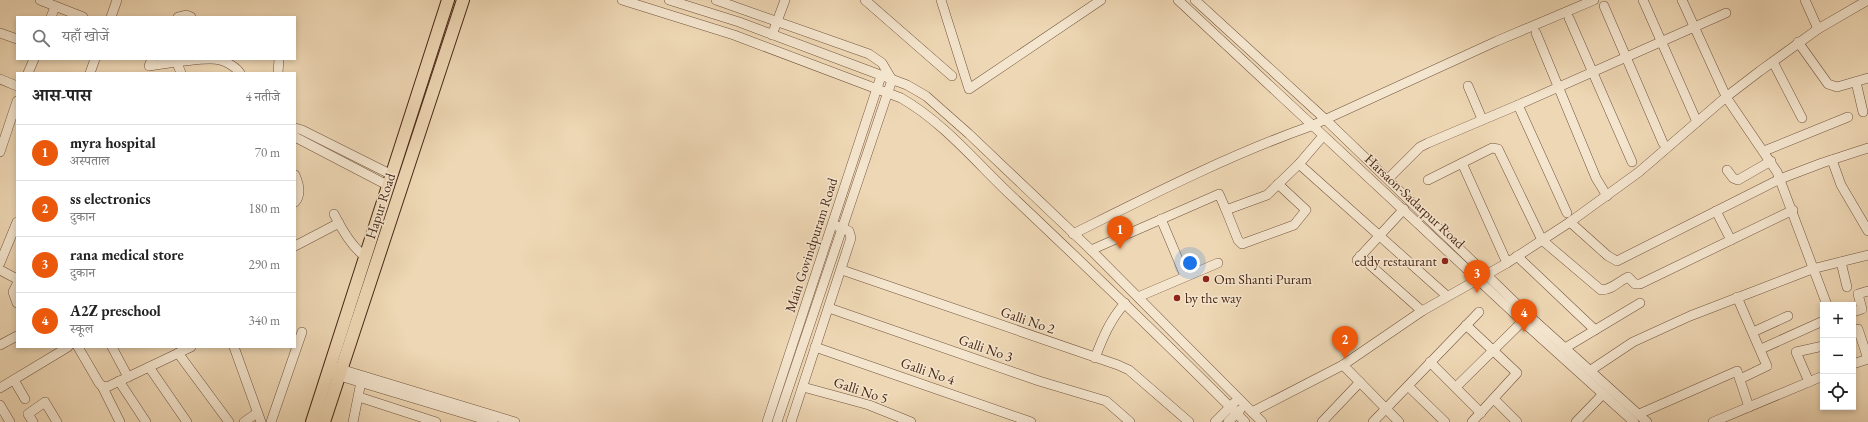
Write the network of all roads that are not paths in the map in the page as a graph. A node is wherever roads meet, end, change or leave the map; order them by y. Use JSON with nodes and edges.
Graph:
{"nodes":[{"id":1,"x":40,"y":0,"type":"edge"},
{"id":2,"x":117,"y":0,"type":"edge"},
{"id":3,"x":448,"y":0,"type":"edge"},
{"id":4,"x":463,"y":0,"type":"edge"},
{"id":5,"x":622,"y":0,"type":"edge"},
{"id":6,"x":669,"y":0,"type":"edge"},
{"id":7,"x":716,"y":0,"type":"edge"},
{"id":8,"x":785,"y":0,"type":"edge"},
{"id":9,"x":865,"y":0,"type":"edge"},
{"id":10,"x":941,"y":0,"type":"edge"},
{"id":11,"x":1101,"y":0,"type":"edge"},
{"id":12,"x":1178,"y":0,"type":"edge"},
{"id":13,"x":1195,"y":0,"type":"edge"},
{"id":14,"x":1594,"y":0,"type":"edge"},
{"id":15,"x":1643,"y":0,"type":"edge"},
{"id":16,"x":1682,"y":0,"type":"edge"},
{"id":17,"x":1806,"y":0,"type":"edge"},
{"id":18,"x":1868,"y":0,"type":"edge"},
{"id":19,"x":55,"y":6,"type":"junction"},
{"id":20,"x":1604,"y":6,"type":"dead end"},
{"id":21,"x":1726,"y":13,"type":"dead end"},
{"id":22,"x":51,"y":16,"type":"edge"},
{"id":23,"x":80,"y":16,"type":"edge"},
{"id":24,"x":111,"y":16,"type":"edge"},
{"id":25,"x":1568,"y":18,"type":"dead end"},
{"id":26,"x":777,"y":21,"type":"junction"},
{"id":27,"x":1695,"y":27,"type":"junction"},
{"id":28,"x":1818,"y":29,"type":"junction"},
{"id":29,"x":0,"y":33,"type":"edge"},
{"id":30,"x":1536,"y":33,"type":"dead end"},
{"id":31,"x":772,"y":34,"type":"junction"},
{"id":32,"x":16,"y":39,"type":"edge"},
{"id":33,"x":1661,"y":42,"type":"junction"},
{"id":34,"x":1798,"y":42,"type":"junction"},
{"id":35,"x":1626,"y":57,"type":"junction"},
{"id":36,"x":34,"y":60,"type":"edge"},
{"id":37,"x":95,"y":60,"type":"edge"},
{"id":38,"x":219,"y":60,"type":"edge"},
{"id":39,"x":219,"y":60,"type":"edge"},
{"id":40,"x":279,"y":60,"type":"edge"},
{"id":41,"x":1773,"y":62,"type":"junction"},
{"id":42,"x":177,"y":63,"type":"junction"},
{"id":43,"x":149,"y":66,"type":"edge"},
{"id":44,"x":28,"y":72,"type":"edge"},
{"id":45,"x":90,"y":72,"type":"edge"},
{"id":46,"x":181,"y":72,"type":"edge"},
{"id":47,"x":239,"y":72,"type":"edge"},
{"id":48,"x":278,"y":72,"type":"edge"},
{"id":49,"x":1592,"y":72,"type":"junction"},
{"id":50,"x":881,"y":76,"type":"junction"},
{"id":51,"x":952,"y":76,"type":"dead end"},
{"id":52,"x":1868,"y":78,"type":"edge"},
{"id":53,"x":0,"y":79,"type":"edge"},
{"id":54,"x":892,"y":80,"type":"junction"},
{"id":55,"x":1856,"y":82,"type":"junction"},
{"id":56,"x":16,"y":86,"type":"edge"},
{"id":57,"x":1468,"y":86,"type":"dead end"},
{"id":58,"x":1559,"y":87,"type":"junction"},
{"id":59,"x":876,"y":89,"type":"junction"},
{"id":60,"x":887,"y":93,"type":"junction"},
{"id":61,"x":1725,"y":94,"type":"junction"},
{"id":62,"x":16,"y":105,"type":"edge"},
{"id":63,"x":1518,"y":105,"type":"junction"},
{"id":64,"x":1863,"y":112,"type":"dead end"},
{"id":65,"x":1848,"y":117,"type":"dead end"},
{"id":66,"x":1802,"y":118,"type":"dead end"},
{"id":67,"x":1325,"y":119,"type":"junction"},
{"id":68,"x":1482,"y":119,"type":"junction"},
{"id":69,"x":1697,"y":122,"type":"junction"},
{"id":70,"x":1311,"y":126,"type":"junction"},
{"id":71,"x":296,"y":128,"type":"edge"},
{"id":72,"x":1323,"y":136,"type":"junction"},
{"id":73,"x":2,"y":138,"type":"edge"},
{"id":74,"x":296,"y":138,"type":"edge"},
{"id":75,"x":1663,"y":143,"type":"dead end"},
{"id":76,"x":1868,"y":148,"type":"edge"},
{"id":77,"x":1764,"y":151,"type":"junction"},
{"id":78,"x":0,"y":152,"type":"edge"},
{"id":79,"x":349,"y":153,"type":"junction"},
{"id":80,"x":1832,"y":160,"type":"junction"},
{"id":81,"x":1770,"y":161,"type":"junction"},
{"id":82,"x":344,"y":162,"type":"junction"},
{"id":83,"x":1632,"y":162,"type":"dead end"},
{"id":84,"x":1462,"y":163,"type":"junction"},
{"id":85,"x":1299,"y":164,"type":"junction"},
{"id":86,"x":1727,"y":170,"type":"dead end"},
{"id":87,"x":296,"y":177,"type":"edge"},
{"id":88,"x":1388,"y":179,"type":"junction"},
{"id":89,"x":1780,"y":179,"type":"junction"},
{"id":90,"x":390,"y":180,"type":"junction"},
{"id":91,"x":1428,"y":180,"type":"dead end"},
{"id":92,"x":1278,"y":184,"type":"junction"},
{"id":93,"x":1607,"y":196,"type":"junction"},
{"id":94,"x":296,"y":201,"type":"edge"},
{"id":95,"x":1404,"y":209,"type":"junction"},
{"id":96,"x":1226,"y":210,"type":"junction"},
{"id":97,"x":1792,"y":210,"type":"junction"},
{"id":98,"x":1716,"y":211,"type":"junction"},
{"id":99,"x":1567,"y":213,"type":"dead end"},
{"id":100,"x":334,"y":214,"type":"dead end"},
{"id":101,"x":1161,"y":219,"type":"junction"},
{"id":102,"x":1570,"y":222,"type":"junction"},
{"id":103,"x":339,"y":223,"type":"junction"},
{"id":104,"x":16,"y":224,"type":"edge"},
{"id":105,"x":832,"y":224,"type":"junction"},
{"id":106,"x":842,"y":228,"type":"junction"},
{"id":107,"x":1868,"y":231,"type":"edge"},
{"id":108,"x":1073,"y":234,"type":"junction"},
{"id":109,"x":1379,"y":236,"type":"junction"},
{"id":110,"x":1542,"y":240,"type":"junction"},
{"id":111,"x":1731,"y":240,"type":"junction"},
{"id":112,"x":296,"y":245,"type":"edge"},
{"id":113,"x":1091,"y":250,"type":"junction"},
{"id":114,"x":366,"y":254,"type":"junction"},
{"id":115,"x":1868,"y":254,"type":"edge"},
{"id":116,"x":1517,"y":256,"type":"junction"},
{"id":117,"x":1841,"y":262,"type":"junction"},
{"id":118,"x":0,"y":263,"type":"edge"},
{"id":119,"x":1218,"y":263,"type":"dead end"},
{"id":120,"x":1507,"y":263,"type":"junction"},
{"id":121,"x":1812,"y":269,"type":"junction"},
{"id":122,"x":0,"y":270,"type":"edge"},
{"id":123,"x":842,"y":270,"type":"junction"},
{"id":124,"x":1185,"y":276,"type":"junction"},
{"id":125,"x":1482,"y":276,"type":"junction"},
{"id":126,"x":16,"y":278,"type":"edge"},
{"id":127,"x":16,"y":286,"type":"edge"},
{"id":128,"x":1847,"y":288,"type":"dead end"},
{"id":129,"x":1868,"y":291,"type":"edge"},
{"id":130,"x":1447,"y":296,"type":"junction"},
{"id":131,"x":1138,"y":297,"type":"junction"},
{"id":132,"x":1737,"y":298,"type":"junction"},
{"id":133,"x":16,"y":300,"type":"edge"},
{"id":134,"x":1826,"y":302,"type":"edge"},
{"id":135,"x":1125,"y":303,"type":"junction"},
{"id":136,"x":1640,"y":303,"type":"dead end"},
{"id":137,"x":829,"y":308,"type":"junction"},
{"id":138,"x":1422,"y":311,"type":"junction"},
{"id":139,"x":1856,"y":311,"type":"edge"},
{"id":140,"x":1479,"y":312,"type":"dead end"},
{"id":141,"x":1788,"y":316,"type":"dead end"},
{"id":142,"x":1523,"y":321,"type":"junction"},
{"id":143,"x":1820,"y":321,"type":"edge"},
{"id":144,"x":1466,"y":325,"type":"junction"},
{"id":145,"x":1858,"y":329,"type":"dead end"},
{"id":146,"x":1595,"y":330,"type":"junction"},
{"id":147,"x":302,"y":332,"type":"dead end"},
{"id":148,"x":1753,"y":332,"type":"junction"},
{"id":149,"x":16,"y":337,"type":"edge"},
{"id":150,"x":0,"y":345,"type":"edge"},
{"id":151,"x":815,"y":347,"type":"junction"},
{"id":152,"x":1820,"y":347,"type":"edge"},
{"id":153,"x":66,"y":348,"type":"edge"},
{"id":154,"x":79,"y":348,"type":"edge"},
{"id":155,"x":112,"y":348,"type":"edge"},
{"id":156,"x":189,"y":348,"type":"edge"},
{"id":157,"x":234,"y":348,"type":"edge"},
{"id":158,"x":1565,"y":348,"type":"junction"},
{"id":159,"x":1761,"y":349,"type":"junction"},
{"id":160,"x":1494,"y":350,"type":"junction"},
{"id":161,"x":178,"y":353,"type":"junction"},
{"id":162,"x":1095,"y":358,"type":"junction"},
{"id":163,"x":1868,"y":359,"type":"edge"},
{"id":164,"x":1430,"y":362,"type":"junction"},
{"id":165,"x":1856,"y":363,"type":"edge"},
{"id":166,"x":1343,"y":365,"type":"junction"},
{"id":167,"x":149,"y":367,"type":"junction"},
{"id":168,"x":1591,"y":370,"type":"junction"},
{"id":169,"x":334,"y":371,"type":"junction"},
{"id":170,"x":1820,"y":377,"type":"edge"},
{"id":171,"x":124,"y":379,"type":"junction"},
{"id":172,"x":362,"y":379,"type":"junction"},
{"id":173,"x":1740,"y":379,"type":"junction"},
{"id":174,"x":14,"y":380,"type":"junction"},
{"id":175,"x":1360,"y":382,"type":"junction"},
{"id":176,"x":1809,"y":382,"type":"junction"},
{"id":177,"x":102,"y":386,"type":"junction"},
{"id":178,"x":802,"y":386,"type":"junction"},
{"id":179,"x":1408,"y":386,"type":"junction"},
{"id":180,"x":0,"y":388,"type":"edge"},
{"id":181,"x":1456,"y":388,"type":"junction"},
{"id":182,"x":1603,"y":394,"type":"junction"},
{"id":183,"x":359,"y":398,"type":"junction"},
{"id":184,"x":25,"y":399,"type":"dead end"},
{"id":185,"x":1494,"y":399,"type":"junction"},
{"id":186,"x":1242,"y":402,"type":"junction"},
{"id":187,"x":0,"y":405,"type":"edge"},
{"id":188,"x":1749,"y":407,"type":"junction"},
{"id":189,"x":1386,"y":408,"type":"junction"},
{"id":190,"x":1233,"y":410,"type":"junction"},
{"id":191,"x":1252,"y":412,"type":"junction"},
{"id":192,"x":257,"y":413,"type":"junction"},
{"id":193,"x":1481,"y":413,"type":"junction"},
{"id":194,"x":1637,"y":418,"type":"edge"},
{"id":195,"x":10,"y":422,"type":"edge"},
{"id":196,"x":33,"y":422,"type":"edge"},
{"id":197,"x":57,"y":422,"type":"edge"},
{"id":198,"x":120,"y":422,"type":"edge"},
{"id":199,"x":146,"y":422,"type":"edge"},
{"id":200,"x":187,"y":422,"type":"edge"},
{"id":201,"x":229,"y":422,"type":"edge"},
{"id":202,"x":244,"y":422,"type":"edge"},
{"id":203,"x":261,"y":422,"type":"edge"},
{"id":204,"x":271,"y":422,"type":"edge"},
{"id":205,"x":312,"y":422,"type":"edge"},
{"id":206,"x":324,"y":422,"type":"edge"},
{"id":207,"x":353,"y":422,"type":"edge"},
{"id":208,"x":436,"y":422,"type":"edge"},
{"id":209,"x":493,"y":422,"type":"edge"},
{"id":210,"x":515,"y":422,"type":"edge"},
{"id":211,"x":767,"y":422,"type":"edge"},
{"id":212,"x":777,"y":422,"type":"edge"},
{"id":213,"x":791,"y":422,"type":"edge"},
{"id":214,"x":910,"y":422,"type":"edge"},
{"id":215,"x":1031,"y":422,"type":"edge"},
{"id":216,"x":1130,"y":422,"type":"edge"},
{"id":217,"x":1189,"y":422,"type":"edge"},
{"id":218,"x":1215,"y":422,"type":"edge"},
{"id":219,"x":1228,"y":422,"type":"edge"},
{"id":220,"x":1245,"y":422,"type":"edge"},
{"id":221,"x":1262,"y":422,"type":"edge"},
{"id":222,"x":1322,"y":422,"type":"edge"},
{"id":223,"x":1373,"y":422,"type":"edge"},
{"id":224,"x":1399,"y":422,"type":"edge"},
{"id":225,"x":1445,"y":422,"type":"edge"},
{"id":226,"x":1472,"y":422,"type":"edge"},
{"id":227,"x":1517,"y":422,"type":"edge"},
{"id":228,"x":1576,"y":422,"type":"edge"},
{"id":229,"x":1647,"y":422,"type":"edge"},
{"id":230,"x":1713,"y":422,"type":"edge"}],
"edges":[{"from":1,"to":19,"type":"street"},
{"from":2,"to":24,"type":"street"},
{"from":3,"to":90,"type":"main road","name":"Hapur Road"},
{"from":4,"to":169,"type":"main road","name":"Hapur Road"},
{"from":5,"to":59,"type":"street"},
{"from":6,"to":31,"type":"street"},
{"from":7,"to":26,"type":"street"},
{"from":8,"to":26,"type":"street"},
{"from":9,"to":51,"type":"street"},
{"from":10,"to":11,"type":"street"},
{"from":12,"to":70,"type":"street","name":"Harsaon-Sadarpur Road"},
{"from":13,"to":67,"type":"street","name":"Harsaon-Sadarpur Road"},
{"from":14,"to":67,"type":"street"},
{"from":15,"to":33,"type":"street"},
{"from":16,"to":27,"type":"street"},
{"from":17,"to":28,"type":"street"},
{"from":18,"to":28,"type":"street"},
{"from":19,"to":22,"type":"street"},
{"from":19,"to":23,"type":"street"},
{"from":20,"to":35,"type":"street"},
{"from":21,"to":27,"type":"street"},
{"from":25,"to":49,"type":"street"},
{"from":26,"to":31,"type":"street"},
{"from":26,"to":54,"type":"street"},
{"from":27,"to":33,"type":"street"},
{"from":27,"to":61,"type":"street"},
{"from":28,"to":34,"type":"street"},
{"from":29,"to":32,"type":"street"},
{"from":30,"to":58,"type":"street"},
{"from":31,"to":50,"type":"street"},
{"from":33,"to":35,"type":"street"},
{"from":33,"to":69,"type":"street"},
{"from":34,"to":41,"type":"street"},
{"from":34,"to":55,"type":"street"},
{"from":35,"to":49,"type":"street"},
{"from":35,"to":75,"type":"street"},
{"from":36,"to":44,"type":"street"},
{"from":37,"to":45,"type":"street"},
{"from":38,"to":42,"type":"street"},
{"from":39,"to":47,"type":"street"},
{"from":40,"to":48,"type":"street"},
{"from":41,"to":61,"type":"street"},
{"from":41,"to":66,"type":"street"},
{"from":42,"to":43,"type":"street"},
{"from":42,"to":46,"type":"street"},
{"from":49,"to":58,"type":"street"},
{"from":49,"to":83,"type":"street"},
{"from":50,"to":54,"type":"street"},
{"from":50,"to":59,"type":"street","name":"Main Govindpuram Road"},
{"from":52,"to":55,"type":"street"},
{"from":53,"to":56,"type":"street"},
{"from":54,"to":60,"type":"street","name":"Main Govindpuram Road"},
{"from":54,"to":108,"type":"street"},
{"from":55,"to":64,"type":"street"},
{"from":57,"to":68,"type":"street"},
{"from":58,"to":63,"type":"street"},
{"from":58,"to":93,"type":"street"},
{"from":59,"to":60,"type":"street"},
{"from":59,"to":105,"type":"street","name":"Main Govindpuram Road"},
{"from":60,"to":106,"type":"street","name":"Main Govindpuram Road"},
{"from":60,"to":135,"type":"street"},
{"from":61,"to":69,"type":"street"},
{"from":61,"to":77,"type":"street"},
{"from":62,"to":73,"type":"street"},
{"from":63,"to":68,"type":"street"},
{"from":63,"to":99,"type":"street"},
{"from":65,"to":77,"type":"street"},
{"from":67,"to":70,"type":"street"},
{"from":67,"to":88,"type":"street","name":"Harsaon-Sadarpur Road"},
{"from":68,"to":88,"type":"street"},
{"from":69,"to":93,"type":"street"},
{"from":70,"to":72,"type":"street","name":"Harsaon-Sadarpur Road"},
{"from":70,"to":108,"type":"street"},
{"from":71,"to":79,"type":"street"},
{"from":72,"to":85,"type":"street"},
{"from":72,"to":95,"type":"street","name":"Harsaon-Sadarpur Road"},
{"from":73,"to":78,"type":"street"},
{"from":74,"to":82,"type":"street"},
{"from":76,"to":80,"type":"street"},
{"from":77,"to":81,"type":"street"},
{"from":79,"to":82,"type":"street"},
{"from":79,"to":90,"type":"street"},
{"from":80,"to":89,"type":"street"},
{"from":80,"to":107,"type":"street"},
{"from":81,"to":86,"type":"street"},
{"from":81,"to":89,"type":"street"},
{"from":82,"to":90,"type":"street"},
{"from":84,"to":91,"type":"street"},
{"from":84,"to":110,"type":"street"},
{"from":84,"to":120,"type":"street"},
{"from":85,"to":92,"type":"street"},
{"from":85,"to":109,"type":"street"},
{"from":87,"to":94,"type":"street"},
{"from":88,"to":125,"type":"street","name":"Harsaon-Sadarpur Road"},
{"from":89,"to":97,"type":"street"},
{"from":89,"to":98,"type":"street"},
{"from":90,"to":114,"type":"main road","name":"Hapur Road"},
{"from":92,"to":96,"type":"street"},
{"from":92,"to":96,"type":"street"},
{"from":93,"to":102,"type":"street"},
{"from":95,"to":109,"type":"street"},
{"from":95,"to":125,"type":"street","name":"Harsaon-Sadarpur Road"},
{"from":96,"to":101,"type":"street"},
{"from":97,"to":111,"type":"street"},
{"from":97,"to":121,"type":"street"},
{"from":98,"to":102,"type":"street"},
{"from":98,"to":111,"type":"street"},
{"from":100,"to":103,"type":"street"},
{"from":101,"to":113,"type":"street"},
{"from":101,"to":124,"type":"street"},
{"from":102,"to":110,"type":"street"},
{"from":103,"to":112,"type":"street"},
{"from":103,"to":114,"type":"street"},
{"from":104,"to":118,"type":"street"},
{"from":105,"to":106,"type":"street"},
{"from":105,"to":211,"type":"street","name":"Main Govindpuram Road"},
{"from":106,"to":123,"type":"street"},
{"from":106,"to":212,"type":"street","name":"Main Govindpuram Road"},
{"from":108,"to":113,"type":"street"},
{"from":109,"to":130,"type":"street"},
{"from":109,"to":138,"type":"street"},
{"from":110,"to":111,"type":"street"},
{"from":110,"to":116,"type":"street"},
{"from":113,"to":131,"type":"street"},
{"from":114,"to":169,"type":"main road","name":"Hapur Road"},
{"from":115,"to":117,"type":"street"},
{"from":116,"to":120,"type":"street"},
{"from":116,"to":146,"type":"street"},
{"from":117,"to":121,"type":"street"},
{"from":117,"to":128,"type":"street"},
{"from":119,"to":124,"type":"street"},
{"from":120,"to":125,"type":"street"},
{"from":121,"to":132,"type":"street"},
{"from":121,"to":134,"type":"street"},
{"from":122,"to":126,"type":"street"},
{"from":123,"to":137,"type":"street"},
{"from":123,"to":162,"type":"street","name":"Galli No 2"},
{"from":124,"to":131,"type":"street"},
{"from":125,"to":130,"type":"street"},
{"from":125,"to":142,"type":"street","name":"Harsaon-Sadarpur Road"},
{"from":125,"to":158,"type":"street","name":"Harsaon-Sadarpur Road"},
{"from":127,"to":133,"type":"street"},
{"from":129,"to":139,"type":"street"},
{"from":130,"to":138,"type":"street"},
{"from":131,"to":186,"type":"street"},
{"from":132,"to":148,"type":"street"},
{"from":132,"to":168,"type":"street"},
{"from":135,"to":162,"type":"street"},
{"from":135,"to":190,"type":"street"},
{"from":136,"to":146,"type":"street"},
{"from":137,"to":151,"type":"street"},
{"from":137,"to":216,"type":"street","name":"Galli No 3"},
{"from":138,"to":166,"type":"street"},
{"from":140,"to":144,"type":"street"},
{"from":141,"to":148,"type":"street"},
{"from":142,"to":160,"type":"street"},
{"from":142,"to":182,"type":"street","name":"Harsaon-Sadarpur Road"},
{"from":143,"to":159,"type":"street"},
{"from":144,"to":160,"type":"street"},
{"from":144,"to":164,"type":"street"},
{"from":145,"to":163,"type":"street"},
{"from":146,"to":158,"type":"street"},
{"from":147,"to":204,"type":"street"},
{"from":148,"to":159,"type":"street"},
{"from":149,"to":150,"type":"street"},
{"from":151,"to":178,"type":"street"},
{"from":151,"to":215,"type":"street","name":"Galli No 4"},
{"from":152,"to":176,"type":"street"},
{"from":153,"to":174,"type":"street"},
{"from":154,"to":177,"type":"street"},
{"from":155,"to":171,"type":"street"},
{"from":156,"to":161,"type":"street"},
{"from":157,"to":192,"type":"street"},
{"from":158,"to":168,"type":"street","name":"Harsaon-Sadarpur Road"},
{"from":159,"to":173,"type":"street"},
{"from":160,"to":181,"type":"street"},
{"from":160,"to":185,"type":"street"},
{"from":161,"to":167,"type":"street"},
{"from":161,"to":201,"type":"street"},
{"from":162,"to":217,"type":"street","name":"Galli No 2"},
{"from":163,"to":165,"type":"street"},
{"from":164,"to":179,"type":"street"},
{"from":164,"to":181,"type":"street"},
{"from":166,"to":175,"type":"street"},
{"from":166,"to":191,"type":"street"},
{"from":167,"to":171,"type":"street"},
{"from":167,"to":200,"type":"street"},
{"from":168,"to":194,"type":"street","name":"Harsaon-Sadarpur Road"},
{"from":169,"to":172,"type":"street"},
{"from":169,"to":205,"type":"main road","name":"Hapur Road"},
{"from":169,"to":206,"type":"main road","name":"Hapur Road"},
{"from":170,"to":176,"type":"street"},
{"from":171,"to":177,"type":"street"},
{"from":171,"to":199,"type":"street"},
{"from":172,"to":183,"type":"street"},
{"from":172,"to":209,"type":"street"},
{"from":172,"to":210,"type":"street"},
{"from":173,"to":188,"type":"street"},
{"from":173,"to":194,"type":"street"},
{"from":174,"to":180,"type":"street"},
{"from":174,"to":184,"type":"street"},
{"from":175,"to":189,"type":"street"},
{"from":175,"to":222,"type":"street"},
{"from":176,"to":188,"type":"street"},
{"from":177,"to":198,"type":"street"},
{"from":178,"to":213,"type":"street"},
{"from":178,"to":214,"type":"street","name":"Galli No 5"},
{"from":179,"to":189,"type":"street"},
{"from":179,"to":225,"type":"street"},
{"from":181,"to":193,"type":"street"},
{"from":182,"to":194,"type":"street","name":"Harsaon-Sadarpur Road"},
{"from":182,"to":228,"type":"street"},
{"from":183,"to":207,"type":"street"},
{"from":183,"to":208,"type":"street"},
{"from":185,"to":193,"type":"street"},
{"from":185,"to":227,"type":"street"},
{"from":186,"to":190,"type":"street"},
{"from":186,"to":191,"type":"street"},
{"from":187,"to":195,"type":"street"},
{"from":188,"to":230,"type":"street"},
{"from":189,"to":223,"type":"street"},
{"from":189,"to":224,"type":"street"},
{"from":190,"to":218,"type":"street"},
{"from":190,"to":219,"type":"street"},
{"from":190,"to":220,"type":"street"},
{"from":191,"to":221,"type":"street"},
{"from":192,"to":202,"type":"street"},
{"from":192,"to":203,"type":"street"},
{"from":193,"to":226,"type":"street"},
{"from":194,"to":229,"type":"street","name":"Harsaon-Sadarpur Road"},
{"from":196,"to":197,"type":"street"}]}
